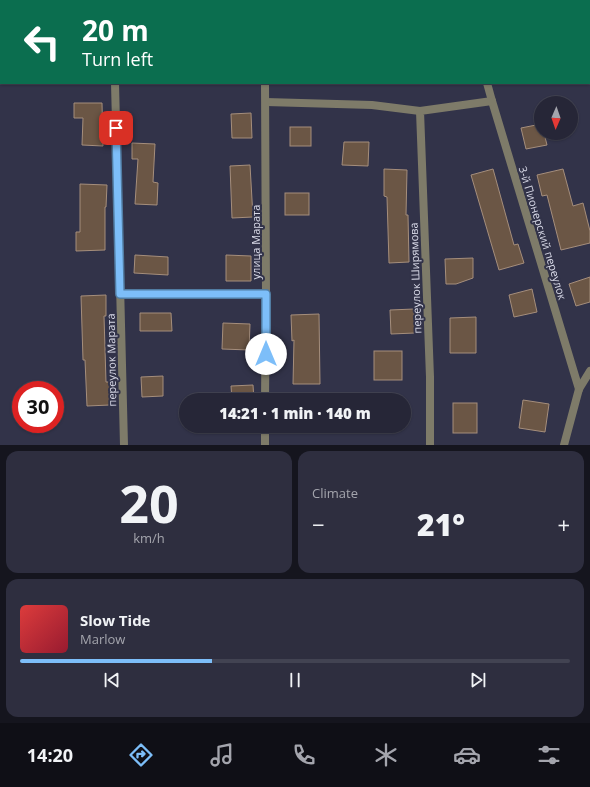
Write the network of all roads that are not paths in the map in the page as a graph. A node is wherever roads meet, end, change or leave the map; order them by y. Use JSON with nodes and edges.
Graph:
{"nodes":[{"id":1,"x":115,"y":84,"type":"edge"},
{"id":2,"x":265,"y":84,"type":"edge"},
{"id":3,"x":487,"y":84,"type":"edge"},
{"id":4,"x":492,"y":101,"type":"junction"},
{"id":5,"x":266,"y":102,"type":"junction"},
{"id":6,"x":420,"y":111,"type":"junction"},
{"id":7,"x":120,"y":294,"type":"junction"},
{"id":8,"x":266,"y":294,"type":"junction"},
{"id":9,"x":590,"y":371,"type":"edge"},
{"id":10,"x":579,"y":389,"type":"junction"},
{"id":11,"x":265,"y":393,"type":"edge"},
{"id":12,"x":265,"y":433,"type":"edge"},
{"id":13,"x":124,"y":445,"type":"edge"},
{"id":14,"x":265,"y":445,"type":"edge"},
{"id":15,"x":430,"y":445,"type":"edge"},
{"id":16,"x":564,"y":445,"type":"edge"}],
"edges":[{"from":1,"to":7,"type":"street","name":"переулок Марата"},
{"from":2,"to":5,"type":"street","name":"улица Марата"},
{"from":3,"to":4,"type":"street","name":"3-й Пионерский переулок"},
{"from":4,"to":6,"type":"street"},
{"from":4,"to":10,"type":"street","name":"3-й Пионерский переулок"},
{"from":5,"to":6,"type":"street"},
{"from":5,"to":8,"type":"street","name":"улица Марата"},
{"from":6,"to":15,"type":"street","name":"переулок Ширямова"},
{"from":7,"to":8,"type":"street"},
{"from":7,"to":13,"type":"street","name":"переулок Марата"},
{"from":8,"to":11,"type":"street","name":"улица Марата"},
{"from":9,"to":10,"type":"street"},
{"from":10,"to":16,"type":"street"},
{"from":12,"to":14,"type":"street"}]}
